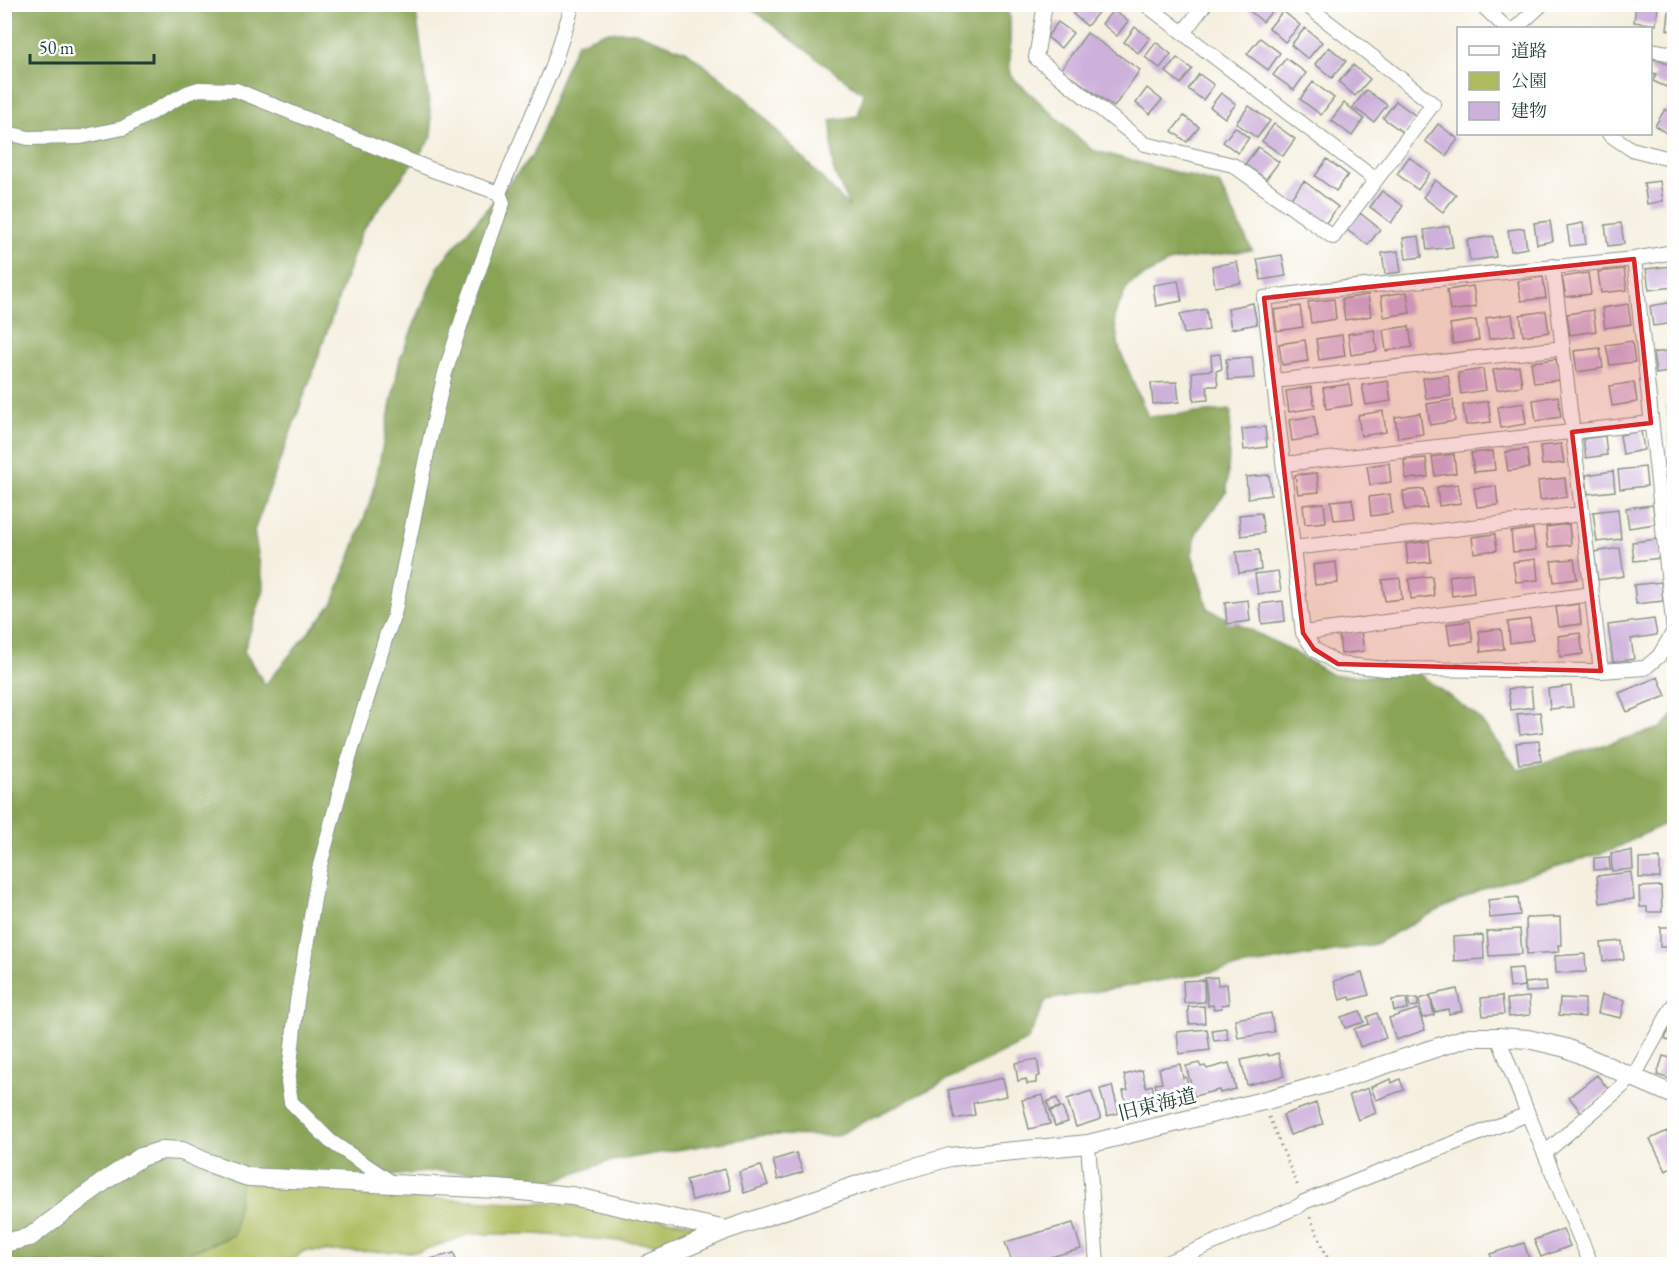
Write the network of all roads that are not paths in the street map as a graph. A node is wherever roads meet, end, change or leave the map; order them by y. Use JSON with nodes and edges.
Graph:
{"nodes":[{"id":1,"x":573,"y":4,"type":"edge"},
{"id":2,"x":1045,"y":4,"type":"edge"},
{"id":3,"x":1145,"y":4,"type":"edge"},
{"id":4,"x":1205,"y":4,"type":"edge"},
{"id":5,"x":1305,"y":4,"type":"edge"},
{"id":6,"x":1480,"y":4,"type":"edge"},
{"id":7,"x":1542,"y":4,"type":"edge"},
{"id":8,"x":1505,"y":27,"type":"edge"},
{"id":9,"x":1517,"y":27,"type":"edge"},
{"id":10,"x":1183,"y":33,"type":"junction"},
{"id":11,"x":1652,"y":50,"type":"edge"},
{"id":12,"x":1674,"y":54,"type":"edge"},
{"id":13,"x":4,"y":132,"type":"edge"},
{"id":14,"x":1610,"y":135,"type":"edge"},
{"id":15,"x":1674,"y":160,"type":"edge"},
{"id":16,"x":1376,"y":180,"type":"junction"},
{"id":17,"x":499,"y":193,"type":"junction"},
{"id":18,"x":1674,"y":252,"type":"edge"},
{"id":19,"x":1634,"y":259,"type":"junction"},
{"id":20,"x":1553,"y":266,"type":"junction"},
{"id":21,"x":1563,"y":348,"type":"junction"},
{"id":22,"x":1274,"y":381,"type":"junction"},
{"id":23,"x":1651,"y":423,"type":"junction"},
{"id":24,"x":1572,"y":432,"type":"junction"},
{"id":25,"x":1284,"y":464,"type":"junction"},
{"id":26,"x":1582,"y":514,"type":"junction"},
{"id":27,"x":1293,"y":548,"type":"junction"},
{"id":28,"x":1671,"y":567,"type":"edge"},
{"id":29,"x":1592,"y":594,"type":"junction"},
{"id":30,"x":1304,"y":633,"type":"junction"},
{"id":31,"x":1601,"y":671,"type":"junction"},
{"id":32,"x":1674,"y":1004,"type":"edge"},
{"id":33,"x":1498,"y":1037,"type":"junction"},
{"id":34,"x":1634,"y":1076,"type":"junction"},
{"id":35,"x":1674,"y":1095,"type":"edge"},
{"id":36,"x":1528,"y":1114,"type":"junction"},
{"id":37,"x":1088,"y":1144,"type":"junction"},
{"id":38,"x":1545,"y":1154,"type":"junction"},
{"id":39,"x":394,"y":1184,"type":"junction"},
{"id":40,"x":726,"y":1230,"type":"junction"},
{"id":41,"x":4,"y":1243,"type":"edge"},
{"id":42,"x":648,"y":1264,"type":"edge"},
{"id":43,"x":1097,"y":1264,"type":"edge"},
{"id":44,"x":1164,"y":1264,"type":"edge"},
{"id":45,"x":1591,"y":1264,"type":"edge"}],
"edges":[{"from":1,"to":17,"type":"street"},
{"from":2,"to":16,"type":"street"},
{"from":3,"to":10,"type":"street"},
{"from":4,"to":10,"type":"street"},
{"from":5,"to":16,"type":"street"},
{"from":6,"to":8,"type":"street"},
{"from":7,"to":9,"type":"street"},
{"from":10,"to":16,"type":"street"},
{"from":11,"to":12,"type":"street"},
{"from":13,"to":17,"type":"street"},
{"from":14,"to":15,"type":"street"},
{"from":17,"to":39,"type":"street"},
{"from":18,"to":19,"type":"street"},
{"from":19,"to":20,"type":"street"},
{"from":19,"to":23,"type":"street"},
{"from":20,"to":21,"type":"street"},
{"from":20,"to":22,"type":"street"},
{"from":21,"to":22,"type":"street"},
{"from":21,"to":24,"type":"street"},
{"from":22,"to":25,"type":"street"},
{"from":23,"to":24,"type":"street"},
{"from":23,"to":28,"type":"street"},
{"from":24,"to":25,"type":"street"},
{"from":24,"to":26,"type":"street"},
{"from":25,"to":27,"type":"street"},
{"from":26,"to":27,"type":"street"},
{"from":26,"to":29,"type":"street"},
{"from":27,"to":30,"type":"street"},
{"from":28,"to":31,"type":"street"},
{"from":29,"to":30,"type":"street"},
{"from":29,"to":31,"type":"street"},
{"from":30,"to":31,"type":"street"},
{"from":32,"to":34,"type":"street"},
{"from":33,"to":34,"type":"street","name":"旧東海道"},
{"from":33,"to":36,"type":"street"},
{"from":33,"to":37,"type":"street","name":"旧東海道"},
{"from":34,"to":35,"type":"street","name":"旧東海道"},
{"from":34,"to":38,"type":"street"},
{"from":36,"to":38,"type":"street"},
{"from":36,"to":44,"type":"street"},
{"from":37,"to":40,"type":"street","name":"旧東海道"},
{"from":37,"to":43,"type":"street"},
{"from":38,"to":45,"type":"street"},
{"from":39,"to":40,"type":"street"},
{"from":39,"to":41,"type":"street"},
{"from":40,"to":42,"type":"street","name":"旧東海道"}]}
